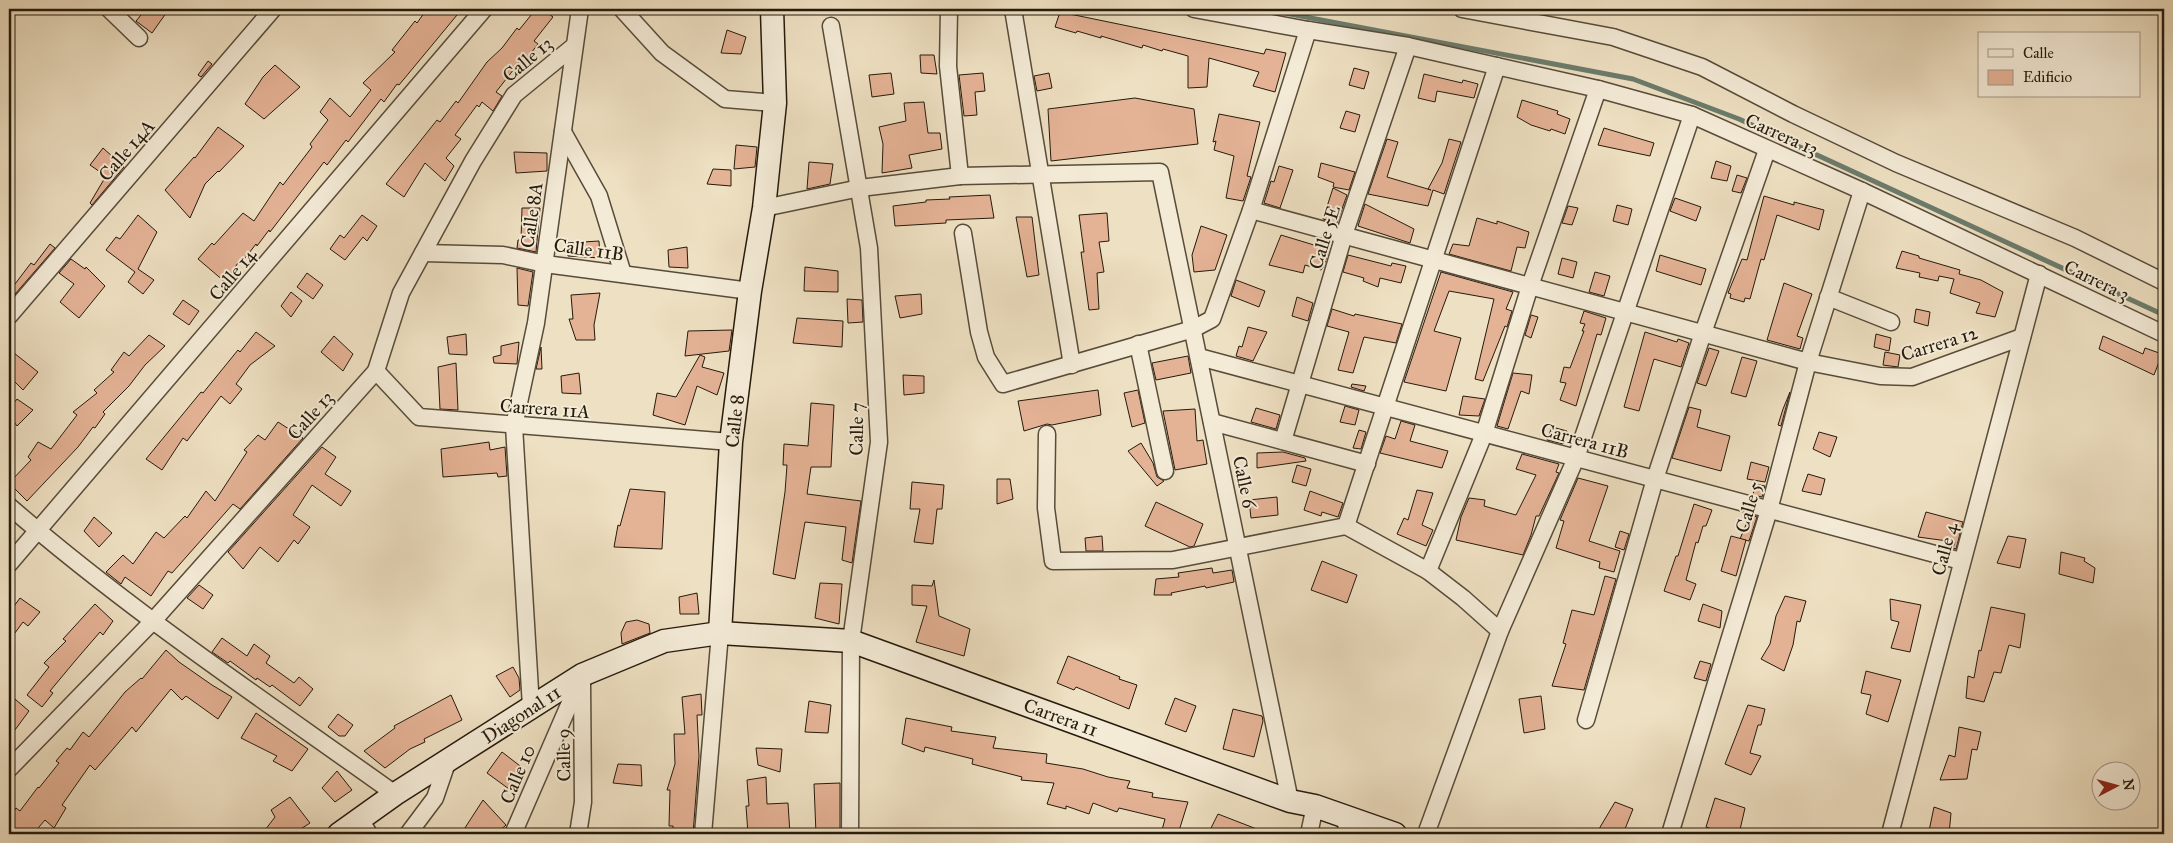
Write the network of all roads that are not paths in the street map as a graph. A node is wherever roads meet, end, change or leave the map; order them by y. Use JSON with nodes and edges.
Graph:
{"nodes":[{"id":1,"x":109,"y":9,"type":"edge"},
{"id":2,"x":274,"y":9,"type":"edge"},
{"id":3,"x":484,"y":9,"type":"edge"},
{"id":4,"x":580,"y":9,"type":"edge"},
{"id":5,"x":622,"y":9,"type":"edge"},
{"id":6,"x":772,"y":9,"type":"edge"},
{"id":7,"x":949,"y":9,"type":"edge"},
{"id":8,"x":1013,"y":9,"type":"edge"},
{"id":9,"x":1194,"y":9,"type":"edge"},
{"id":10,"x":1462,"y":9,"type":"edge"},
{"id":11,"x":831,"y":26,"type":"dead end"},
{"id":12,"x":1308,"y":30,"type":"junction"},
{"id":13,"x":139,"y":38,"type":"dead end"},
{"id":14,"x":574,"y":46,"type":"junction"},
{"id":15,"x":1408,"y":46,"type":"junction"},
{"id":16,"x":1497,"y":66,"type":"junction"},
{"id":17,"x":1598,"y":89,"type":"junction"},
{"id":18,"x":775,"y":103,"type":"junction"},
{"id":19,"x":1692,"y":115,"type":"junction"},
{"id":20,"x":563,"y":132,"type":"junction"},
{"id":21,"x":1767,"y":150,"type":"junction"},
{"id":22,"x":1040,"y":173,"type":"junction"},
{"id":23,"x":960,"y":176,"type":"junction"},
{"id":24,"x":860,"y":188,"type":"junction"},
{"id":25,"x":1862,"y":191,"type":"junction"},
{"id":26,"x":764,"y":208,"type":"junction"},
{"id":27,"x":1251,"y":210,"type":"junction"},
{"id":28,"x":963,"y":233,"type":"dead end"},
{"id":29,"x":1344,"y":235,"type":"junction"},
{"id":30,"x":423,"y":254,"type":"junction"},
{"id":31,"x":1433,"y":260,"type":"junction"},
{"id":32,"x":545,"y":264,"type":"junction"},
{"id":33,"x":623,"y":274,"type":"junction"},
{"id":34,"x":2039,"y":274,"type":"junction"},
{"id":35,"x":2164,"y":282,"type":"edge"},
{"id":36,"x":1530,"y":286,"type":"junction"},
{"id":37,"x":750,"y":290,"type":"junction"},
{"id":38,"x":1828,"y":297,"type":"junction"},
{"id":39,"x":1626,"y":312,"type":"junction"},
{"id":40,"x":9,"y":316,"type":"edge"},
{"id":41,"x":1891,"y":322,"type":"dead end"},
{"id":42,"x":1193,"y":329,"type":"junction"},
{"id":43,"x":1703,"y":333,"type":"junction"},
{"id":44,"x":2164,"y":334,"type":"edge"},
{"id":45,"x":2022,"y":337,"type":"junction"},
{"id":46,"x":1138,"y":344,"type":"junction"},
{"id":47,"x":1199,"y":357,"type":"junction"},
{"id":48,"x":1808,"y":362,"type":"junction"},
{"id":49,"x":1072,"y":365,"type":"junction"},
{"id":50,"x":376,"y":371,"type":"junction"},
{"id":51,"x":1300,"y":384,"type":"junction"},
{"id":52,"x":1385,"y":407,"type":"junction"},
{"id":53,"x":1212,"y":422,"type":"junction"},
{"id":54,"x":514,"y":426,"type":"junction"},
{"id":55,"x":1047,"y":434,"type":"dead end"},
{"id":56,"x":1484,"y":434,"type":"junction"},
{"id":57,"x":731,"y":442,"type":"junction"},
{"id":58,"x":1283,"y":442,"type":"junction"},
{"id":59,"x":1576,"y":458,"type":"junction"},
{"id":60,"x":1367,"y":464,"type":"junction"},
{"id":61,"x":1165,"y":470,"type":"dead end"},
{"id":62,"x":1655,"y":479,"type":"junction"},
{"id":63,"x":9,"y":506,"type":"edge"},
{"id":64,"x":1769,"y":510,"type":"junction"},
{"id":65,"x":1346,"y":526,"type":"junction"},
{"id":66,"x":38,"y":532,"type":"junction"},
{"id":67,"x":1238,"y":547,"type":"junction"},
{"id":68,"x":1961,"y":561,"type":"junction"},
{"id":69,"x":9,"y":564,"type":"edge"},
{"id":70,"x":1428,"y":571,"type":"junction"},
{"id":71,"x":153,"y":621,"type":"junction"},
{"id":72,"x":1500,"y":631,"type":"junction"},
{"id":73,"x":720,"y":633,"type":"junction"},
{"id":74,"x":851,"y":641,"type":"junction"},
{"id":75,"x":582,"y":675,"type":"junction"},
{"id":76,"x":531,"y":707,"type":"junction"},
{"id":77,"x":1586,"y":720,"type":"dead end"},
{"id":78,"x":448,"y":760,"type":"junction"},
{"id":79,"x":9,"y":769,"type":"edge"},
{"id":80,"x":395,"y":794,"type":"junction"},
{"id":81,"x":1290,"y":801,"type":"junction"},
{"id":82,"x":1315,"y":806,"type":"junction"},
{"id":83,"x":1346,"y":826,"type":"edge"},
{"id":84,"x":365,"y":827,"type":"edge"},
{"id":85,"x":339,"y":834,"type":"edge"},
{"id":86,"x":408,"y":834,"type":"edge"},
{"id":87,"x":513,"y":834,"type":"edge"},
{"id":88,"x":578,"y":834,"type":"edge"},
{"id":89,"x":703,"y":834,"type":"edge"},
{"id":90,"x":850,"y":834,"type":"edge"},
{"id":91,"x":1309,"y":834,"type":"edge"},
{"id":92,"x":1395,"y":834,"type":"edge"},
{"id":93,"x":1426,"y":834,"type":"edge"},
{"id":94,"x":1670,"y":834,"type":"edge"},
{"id":95,"x":1890,"y":834,"type":"edge"}],
"edges":[{"from":1,"to":13,"type":"street"},
{"from":2,"to":40,"type":"street","name":"Calle 14A"},
{"from":3,"to":66,"type":"street","name":"Calle 14"},
{"from":4,"to":14,"type":"street","name":"Calle 8A"},
{"from":5,"to":18,"type":"street"},
{"from":6,"to":18,"type":"street","name":"Calle 8"},
{"from":7,"to":23,"type":"street"},
{"from":8,"to":22,"type":"street"},
{"from":9,"to":12,"type":"street","name":"Carrera 13"},
{"from":10,"to":35,"type":"street"},
{"from":11,"to":24,"type":"street","name":"Calle 7"},
{"from":12,"to":15,"type":"street","name":"Carrera 13"},
{"from":12,"to":27,"type":"street"},
{"from":14,"to":20,"type":"street","name":"Calle 8A"},
{"from":14,"to":30,"type":"street","name":"Calle 13"},
{"from":15,"to":16,"type":"street","name":"Carrera 13"},
{"from":15,"to":29,"type":"street","name":"Calle 5E"},
{"from":16,"to":17,"type":"street","name":"Carrera 13"},
{"from":16,"to":31,"type":"street"},
{"from":17,"to":19,"type":"street","name":"Carrera 13"},
{"from":17,"to":36,"type":"street"},
{"from":18,"to":26,"type":"street","name":"Calle 8"},
{"from":19,"to":21,"type":"street","name":"Carrera 13"},
{"from":19,"to":39,"type":"street"},
{"from":20,"to":32,"type":"street","name":"Calle 8A"},
{"from":20,"to":33,"type":"street"},
{"from":21,"to":25,"type":"street","name":"Carrera 13"},
{"from":21,"to":43,"type":"street"},
{"from":22,"to":23,"type":"street"},
{"from":22,"to":42,"type":"street","name":"Calle 6"},
{"from":22,"to":49,"type":"street"},
{"from":23,"to":24,"type":"street"},
{"from":24,"to":26,"type":"street"},
{"from":24,"to":74,"type":"street","name":"Calle 7"},
{"from":25,"to":34,"type":"street","name":"Carrera 13"},
{"from":25,"to":38,"type":"street","name":"Calle 5"},
{"from":26,"to":37,"type":"street","name":"Calle 8"},
{"from":27,"to":29,"type":"street","name":"Carrera 12"},
{"from":27,"to":42,"type":"street"},
{"from":28,"to":49,"type":"street"},
{"from":29,"to":31,"type":"street","name":"Carrera 12"},
{"from":29,"to":51,"type":"street","name":"Calle 5E"},
{"from":30,"to":32,"type":"street","name":"Calle 11B"},
{"from":30,"to":50,"type":"street","name":"Calle 13"},
{"from":31,"to":36,"type":"street","name":"Carrera 12"},
{"from":31,"to":52,"type":"street"},
{"from":32,"to":33,"type":"street","name":"Calle 11B"},
{"from":32,"to":54,"type":"street","name":"Calle 8A"},
{"from":33,"to":37,"type":"street","name":"Calle 11B"},
{"from":34,"to":44,"type":"street","name":"Carrera 3"},
{"from":34,"to":45,"type":"street","name":"Calle 4"},
{"from":36,"to":39,"type":"street","name":"Carrera 12"},
{"from":36,"to":56,"type":"street"},
{"from":37,"to":57,"type":"street","name":"Calle 8"},
{"from":38,"to":41,"type":"street"},
{"from":38,"to":48,"type":"street","name":"Calle 5"},
{"from":39,"to":43,"type":"street","name":"Carrera 12"},
{"from":39,"to":59,"type":"street"},
{"from":42,"to":46,"type":"street"},
{"from":42,"to":47,"type":"street","name":"Calle 6"},
{"from":43,"to":48,"type":"street","name":"Carrera 12"},
{"from":43,"to":62,"type":"street"},
{"from":45,"to":48,"type":"street","name":"Carrera 12"},
{"from":45,"to":68,"type":"street","name":"Calle 4"},
{"from":46,"to":49,"type":"street"},
{"from":46,"to":61,"type":"street"},
{"from":47,"to":51,"type":"street","name":"Carrera 11B"},
{"from":47,"to":53,"type":"street","name":"Calle 6"},
{"from":48,"to":64,"type":"street","name":"Calle 5"},
{"from":50,"to":54,"type":"street","name":"Carrera 11A"},
{"from":50,"to":71,"type":"street","name":"Calle 13"},
{"from":51,"to":52,"type":"street","name":"Carrera 11B"},
{"from":51,"to":58,"type":"street","name":"Calle 5E"},
{"from":52,"to":56,"type":"street","name":"Carrera 11B"},
{"from":52,"to":60,"type":"street"},
{"from":53,"to":58,"type":"street"},
{"from":53,"to":67,"type":"street","name":"Calle 6"},
{"from":54,"to":57,"type":"street","name":"Carrera 11A"},
{"from":54,"to":76,"type":"street","name":"Calle 8A"},
{"from":55,"to":67,"type":"street"},
{"from":56,"to":59,"type":"street","name":"Carrera 11B"},
{"from":56,"to":70,"type":"street"},
{"from":57,"to":73,"type":"street","name":"Calle 8"},
{"from":58,"to":60,"type":"street"},
{"from":59,"to":62,"type":"street","name":"Carrera 11B"},
{"from":59,"to":72,"type":"street"},
{"from":60,"to":65,"type":"street"},
{"from":62,"to":64,"type":"street","name":"Carrera 11B"},
{"from":62,"to":77,"type":"street"},
{"from":63,"to":66,"type":"street"},
{"from":64,"to":68,"type":"street","name":"Carrera 11B"},
{"from":64,"to":94,"type":"street","name":"Calle 5"},
{"from":65,"to":67,"type":"street"},
{"from":65,"to":70,"type":"street"},
{"from":66,"to":69,"type":"street","name":"Calle 14"},
{"from":66,"to":71,"type":"street"},
{"from":67,"to":81,"type":"street","name":"Calle 6"},
{"from":68,"to":95,"type":"street","name":"Calle 4"},
{"from":70,"to":72,"type":"street"},
{"from":71,"to":79,"type":"street","name":"Calle 13"},
{"from":71,"to":80,"type":"street"},
{"from":72,"to":93,"type":"street"},
{"from":73,"to":74,"type":"street","name":"Carrera 11"},
{"from":73,"to":75,"type":"street","name":"Diagonal 11"},
{"from":73,"to":89,"type":"street","name":"Calle 8"},
{"from":74,"to":81,"type":"street","name":"Carrera 11"},
{"from":74,"to":90,"type":"street","name":"Calle 7"},
{"from":75,"to":76,"type":"street","name":"Diagonal 11"},
{"from":75,"to":87,"type":"street","name":"Calle 10"},
{"from":75,"to":88,"type":"street","name":"Calle 9"},
{"from":76,"to":78,"type":"street","name":"Diagonal 11"},
{"from":78,"to":80,"type":"street","name":"Diagonal 11"},
{"from":78,"to":86,"type":"street"},
{"from":80,"to":84,"type":"street","name":"Diagonal 11"},
{"from":81,"to":82,"type":"street","name":"Carrera 11"},
{"from":82,"to":83,"type":"street","name":"Carrera 11"},
{"from":82,"to":91,"type":"street"},
{"from":83,"to":92,"type":"street","name":"Carrera 11"},
{"from":84,"to":85,"type":"street","name":"Diagonal 11"}]}
